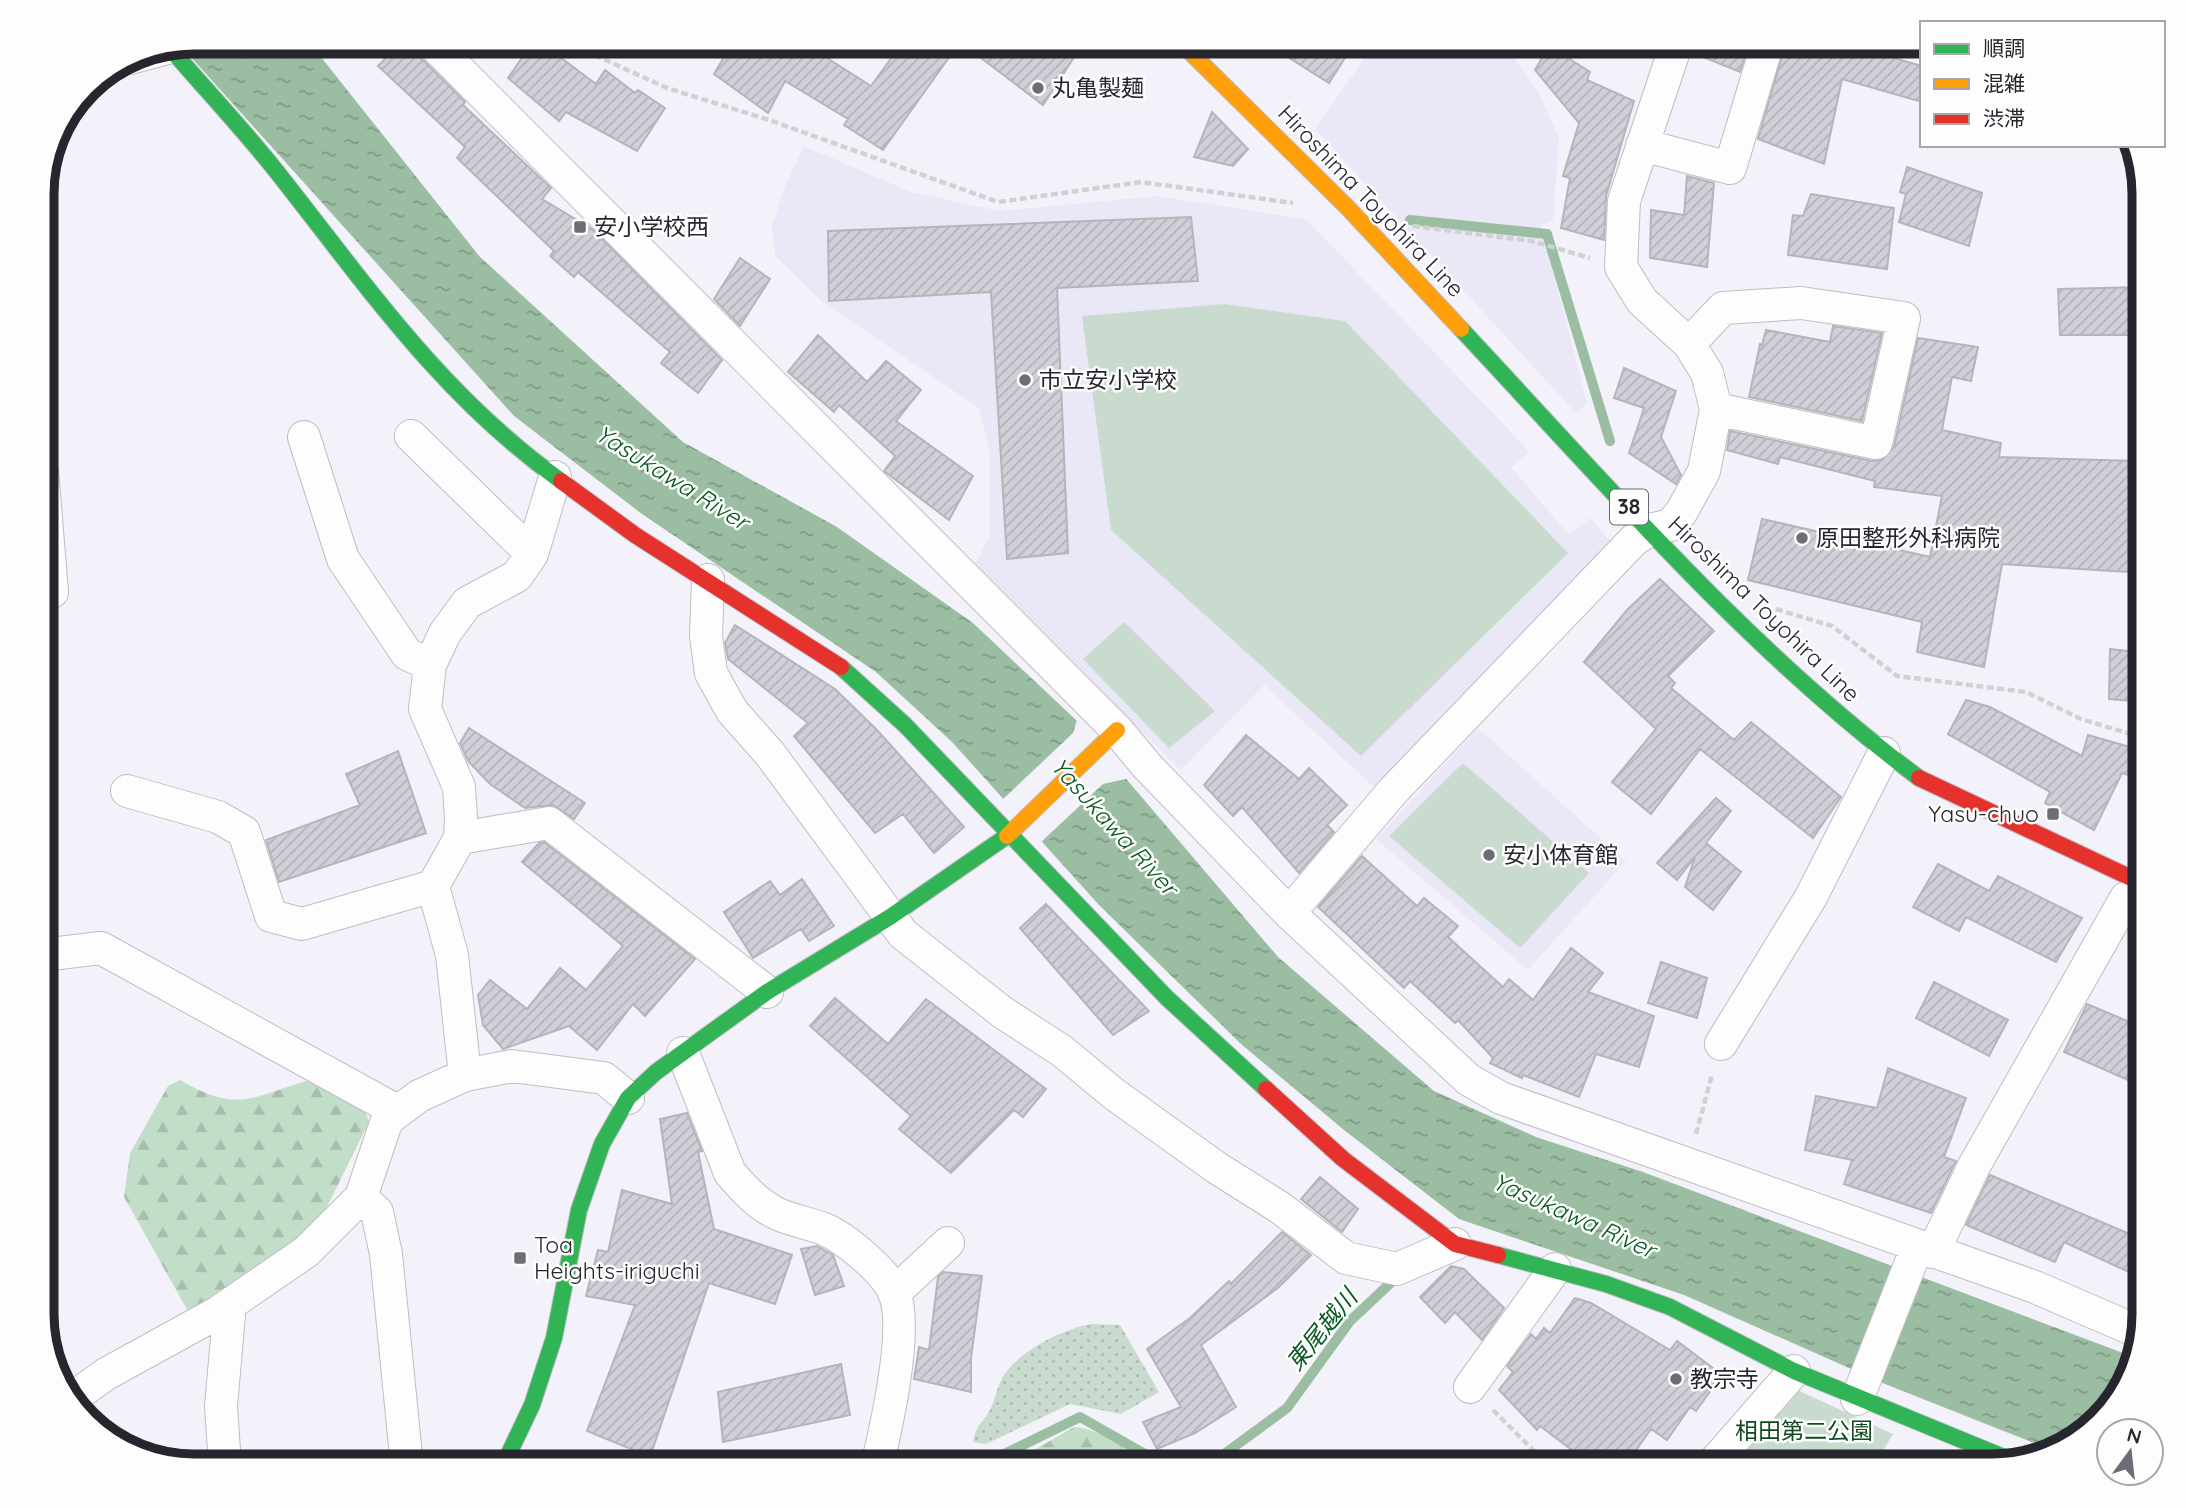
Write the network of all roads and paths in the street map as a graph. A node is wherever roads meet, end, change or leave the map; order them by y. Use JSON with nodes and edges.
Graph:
{"nodes":[{"id":1,"x":443,"y":54,"type":"edge"},
{"id":2,"x":592,"y":54,"type":"edge"},
{"id":3,"x":1192,"y":54,"type":"edge"},
{"id":4,"x":1673,"y":54,"type":"edge"},
{"id":5,"x":1764,"y":54,"type":"edge"},
{"id":6,"x":177,"y":55,"type":"edge"},
{"id":7,"x":1642,"y":145,"type":"junction"},
{"id":8,"x":2122,"y":147,"type":"edge"},
{"id":9,"x":2130,"y":176,"type":"edge"},
{"id":10,"x":1296,"y":204,"type":"dead end"},
{"id":11,"x":1400,"y":225,"type":"dead end"},
{"id":12,"x":1620,"y":267,"type":"junction"},
{"id":13,"x":1689,"y":344,"type":"junction"},
{"id":14,"x":1716,"y":409,"type":"junction"},
{"id":15,"x":411,"y":436,"type":"dead end"},
{"id":16,"x":304,"y":437,"type":"dead end"},
{"id":17,"x":555,"y":477,"type":"junction"},
{"id":18,"x":1649,"y":530,"type":"junction"},
{"id":19,"x":532,"y":554,"type":"junction"},
{"id":20,"x":709,"y":580,"type":"junction"},
{"id":21,"x":1772,"y":608,"type":"dead end"},
{"id":22,"x":430,"y":666,"type":"junction"},
{"id":23,"x":2132,"y":734,"type":"edge"},
{"id":24,"x":1108,"y":740,"type":"junction"},
{"id":25,"x":1884,"y":753,"type":"junction"},
{"id":26,"x":127,"y":791,"type":"dead end"},
{"id":27,"x":1011,"y":833,"type":"junction"},
{"id":28,"x":460,"y":838,"type":"junction"},
{"id":29,"x":433,"y":886,"type":"junction"},
{"id":30,"x":2132,"y":889,"type":"edge"},
{"id":31,"x":2132,"y":896,"type":"edge"},
{"id":32,"x":1289,"y":913,"type":"junction"},
{"id":33,"x":890,"y":917,"type":"junction"},
{"id":34,"x":55,"y":953,"type":"edge"},
{"id":35,"x":767,"y":992,"type":"junction"},
{"id":36,"x":1721,"y":1044,"type":"joint"},
{"id":37,"x":683,"y":1053,"type":"junction"},
{"id":38,"x":465,"y":1075,"type":"junction"},
{"id":39,"x":628,"y":1098,"type":"junction"},
{"id":40,"x":397,"y":1111,"type":"junction"},
{"id":41,"x":1687,"y":1164,"type":"junction"},
{"id":42,"x":361,"y":1197,"type":"junction"},
{"id":43,"x":948,"y":1243,"type":"dead end"},
{"id":44,"x":1455,"y":1244,"type":"junction"},
{"id":45,"x":1922,"y":1256,"type":"junction"},
{"id":46,"x":1555,"y":1269,"type":"junction"},
{"id":47,"x":894,"y":1293,"type":"junction"},
{"id":48,"x":230,"y":1304,"type":"junction"},
{"id":49,"x":2131,"y":1329,"type":"edge"},
{"id":50,"x":1794,"y":1371,"type":"junction"},
{"id":51,"x":1470,"y":1387,"type":"joint"},
{"id":52,"x":79,"y":1393,"type":"edge"},
{"id":53,"x":1857,"y":1399,"type":"junction"},
{"id":54,"x":224,"y":1454,"type":"edge"},
{"id":55,"x":406,"y":1454,"type":"edge"},
{"id":56,"x":509,"y":1454,"type":"edge"},
{"id":57,"x":880,"y":1454,"type":"edge"},
{"id":58,"x":1537,"y":1454,"type":"edge"},
{"id":59,"x":1721,"y":1454,"type":"edge"},
{"id":60,"x":1990,"y":1454,"type":"edge"}],
"edges":[{"from":1,"to":24,"type":"street"},
{"from":2,"to":10,"type":"path"},
{"from":3,"to":18,"type":"street","name":"Hiroshima Toyohira Line","number":"38"},
{"from":4,"to":7,"type":"street"},
{"from":5,"to":7,"type":"street"},
{"from":6,"to":17,"type":"street"},
{"from":7,"to":12,"type":"street"},
{"from":8,"to":9,"type":"path"},
{"from":11,"to":12,"type":"path"},
{"from":12,"to":13,"type":"street"},
{"from":13,"to":14,"type":"street"},
{"from":13,"to":14,"type":"street"},
{"from":14,"to":18,"type":"street"},
{"from":15,"to":19,"type":"street"},
{"from":16,"to":22,"type":"street"},
{"from":17,"to":19,"type":"street"},
{"from":17,"to":20,"type":"street"},
{"from":18,"to":25,"type":"street","name":"Hiroshima Toyohira Line","number":"38"},
{"from":18,"to":32,"type":"street"},
{"from":19,"to":22,"type":"street"},
{"from":20,"to":27,"type":"street"},
{"from":20,"to":33,"type":"street"},
{"from":21,"to":23,"type":"path"},
{"from":22,"to":28,"type":"street"},
{"from":24,"to":27,"type":"street"},
{"from":24,"to":32,"type":"street"},
{"from":25,"to":30,"type":"street","name":"Hiroshima Toyohira Line","number":"38"},
{"from":25,"to":36,"type":"street"},
{"from":26,"to":29,"type":"street"},
{"from":27,"to":33,"type":"street"},
{"from":27,"to":44,"type":"street"},
{"from":28,"to":29,"type":"street"},
{"from":28,"to":35,"type":"street"},
{"from":29,"to":38,"type":"street"},
{"from":31,"to":45,"type":"street"},
{"from":32,"to":41,"type":"street"},
{"from":33,"to":35,"type":"street"},
{"from":33,"to":44,"type":"street"},
{"from":34,"to":40,"type":"street"},
{"from":35,"to":37,"type":"street"},
{"from":36,"to":41,"type":"path"},
{"from":37,"to":39,"type":"street"},
{"from":37,"to":47,"type":"street"},
{"from":38,"to":39,"type":"street"},
{"from":38,"to":40,"type":"street"},
{"from":39,"to":56,"type":"street"},
{"from":40,"to":42,"type":"street"},
{"from":41,"to":45,"type":"street"},
{"from":42,"to":48,"type":"street"},
{"from":42,"to":55,"type":"street"},
{"from":43,"to":47,"type":"street"},
{"from":44,"to":46,"type":"street"},
{"from":45,"to":49,"type":"street"},
{"from":45,"to":53,"type":"street"},
{"from":46,"to":50,"type":"street"},
{"from":46,"to":51,"type":"street"},
{"from":47,"to":57,"type":"street"},
{"from":48,"to":52,"type":"street"},
{"from":48,"to":54,"type":"street"},
{"from":50,"to":53,"type":"street"},
{"from":50,"to":59,"type":"street"},
{"from":51,"to":58,"type":"path"},
{"from":53,"to":60,"type":"street"}]}
